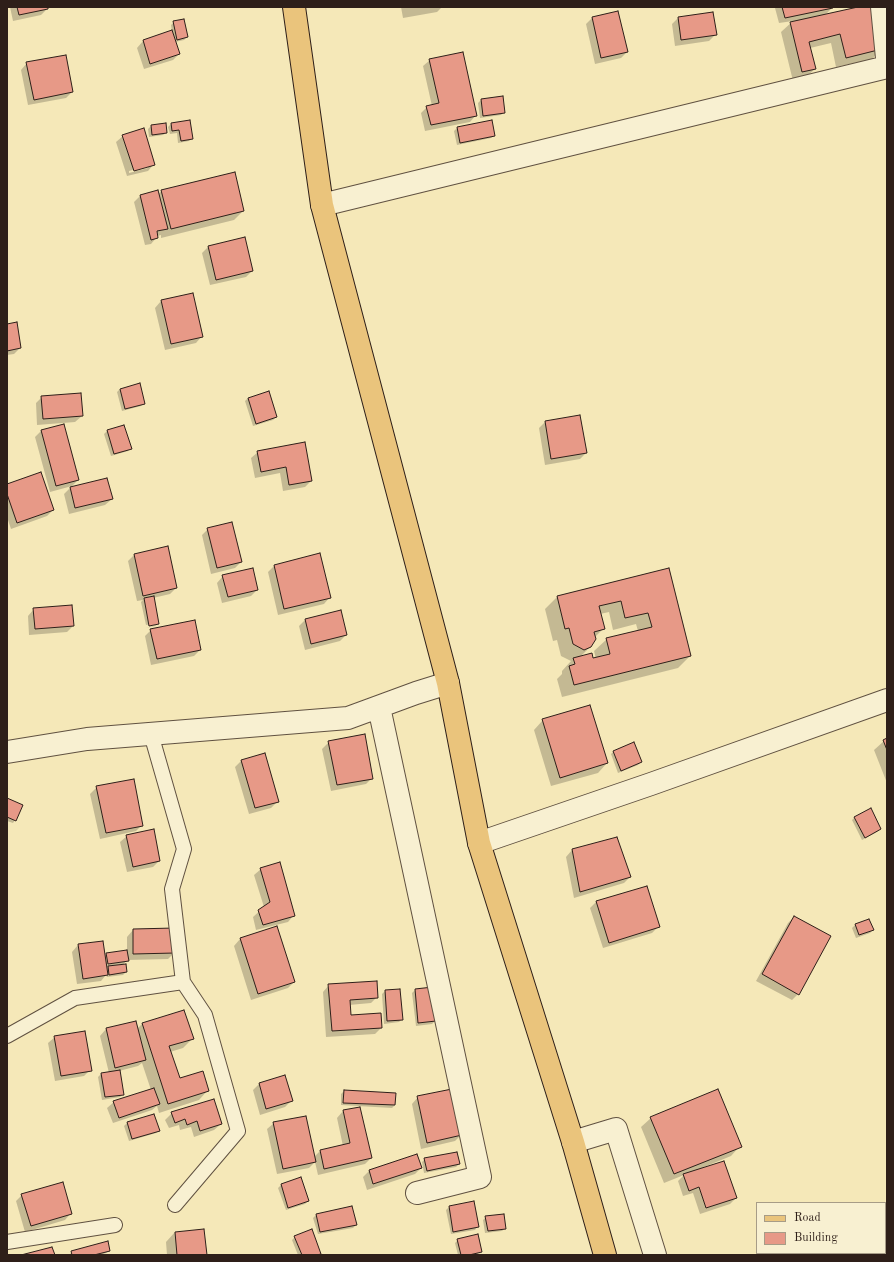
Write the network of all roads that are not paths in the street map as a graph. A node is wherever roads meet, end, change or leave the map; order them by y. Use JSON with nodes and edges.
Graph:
{"nodes":[{"id":1,"x":294,"y":7,"type":"edge"},
{"id":2,"x":882,"y":7,"type":"edge"},
{"id":3,"x":887,"y":58,"type":"edge"},
{"id":4,"x":887,"y":67,"type":"edge"},
{"id":5,"x":322,"y":206,"type":"junction"},
{"id":6,"x":448,"y":683,"type":"junction"},
{"id":7,"x":887,"y":700,"type":"edge"},
{"id":8,"x":379,"y":707,"type":"junction"},
{"id":9,"x":151,"y":734,"type":"junction"},
{"id":10,"x":7,"y":752,"type":"edge"},
{"id":11,"x":479,"y":844,"type":"junction"},
{"id":12,"x":183,"y":982,"type":"junction"},
{"id":13,"x":7,"y":1036,"type":"edge"},
{"id":14,"x":573,"y":1142,"type":"junction"},
{"id":15,"x":417,"y":1193,"type":"dead end"},
{"id":16,"x":175,"y":1205,"type":"dead end"},
{"id":17,"x":115,"y":1225,"type":"dead end"},
{"id":18,"x":7,"y":1242,"type":"edge"},
{"id":19,"x":605,"y":1255,"type":"edge"},
{"id":20,"x":655,"y":1255,"type":"edge"}],
"edges":[{"from":1,"to":5,"type":"main road"},
{"from":2,"to":3,"type":"street"},
{"from":4,"to":5,"type":"street"},
{"from":5,"to":6,"type":"main road"},
{"from":6,"to":8,"type":"street"},
{"from":6,"to":11,"type":"main road"},
{"from":7,"to":11,"type":"street"},
{"from":8,"to":9,"type":"street"},
{"from":8,"to":15,"type":"street"},
{"from":9,"to":10,"type":"street"},
{"from":9,"to":12,"type":"lane"},
{"from":11,"to":14,"type":"main road"},
{"from":12,"to":13,"type":"lane"},
{"from":12,"to":16,"type":"lane"},
{"from":14,"to":19,"type":"main road"},
{"from":14,"to":20,"type":"street"},
{"from":17,"to":18,"type":"lane"}]}
